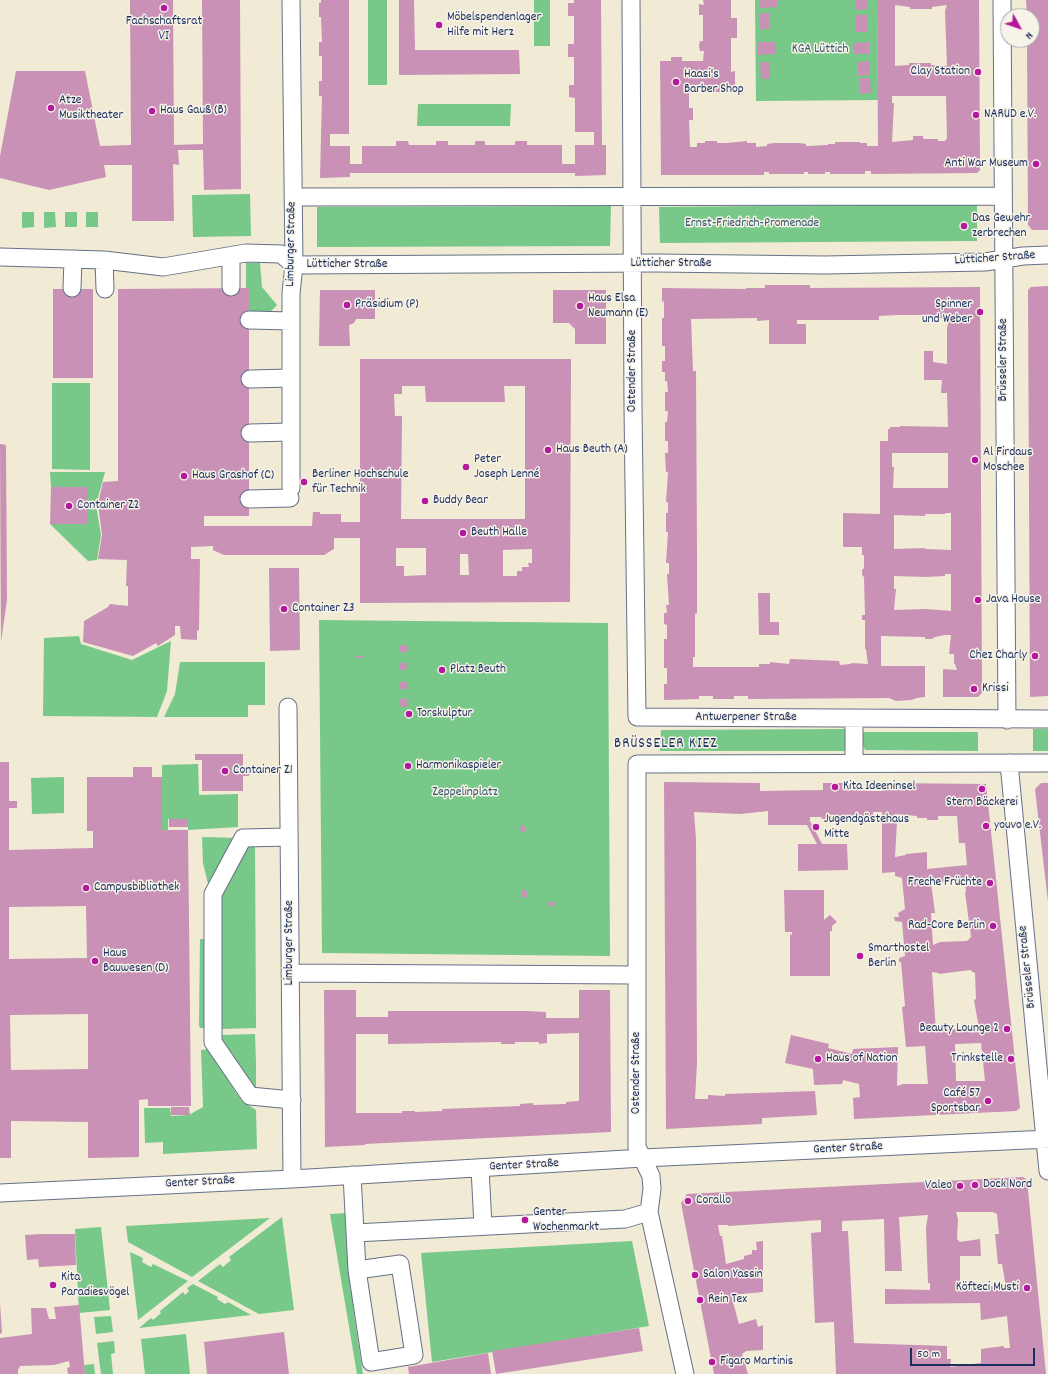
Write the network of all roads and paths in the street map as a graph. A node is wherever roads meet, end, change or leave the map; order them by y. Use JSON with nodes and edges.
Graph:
{"nodes":[{"id":1,"x":291,"y":0,"type":"edge"},
{"id":2,"x":631,"y":0,"type":"edge"},
{"id":3,"x":1002,"y":0,"type":"edge"},
{"id":4,"x":633,"y":196,"type":"junction"},
{"id":5,"x":1002,"y":196,"type":"junction"},
{"id":6,"x":293,"y":197,"type":"junction"},
{"id":7,"x":1048,"y":255,"type":"edge"},
{"id":8,"x":231,"y":256,"type":"junction"},
{"id":9,"x":0,"y":257,"type":"edge"},
{"id":10,"x":72,"y":259,"type":"junction"},
{"id":11,"x":1003,"y":259,"type":"junction"},
{"id":12,"x":104,"y":260,"type":"junction"},
{"id":13,"x":633,"y":264,"type":"junction"},
{"id":14,"x":294,"y":265,"type":"junction"},
{"id":15,"x":230,"y":287,"type":"dead end"},
{"id":16,"x":72,"y":288,"type":"dead end"},
{"id":17,"x":104,"y":288,"type":"dead end"},
{"id":18,"x":249,"y":320,"type":"dead end"},
{"id":19,"x":291,"y":320,"type":"junction"},
{"id":20,"x":291,"y":378,"type":"junction"},
{"id":21,"x":250,"y":379,"type":"dead end"},
{"id":22,"x":291,"y":432,"type":"junction"},
{"id":23,"x":250,"y":433,"type":"dead end"},
{"id":24,"x":249,"y":503,"type":"dead end"},
{"id":25,"x":288,"y":707,"type":"dead end"},
{"id":26,"x":637,"y":717,"type":"joint"},
{"id":27,"x":854,"y":719,"type":"junction"},
{"id":28,"x":1048,"y":719,"type":"edge"},
{"id":29,"x":1007,"y":720,"type":"junction"},
{"id":30,"x":854,"y":763,"type":"junction"},
{"id":31,"x":1009,"y":763,"type":"junction"},
{"id":32,"x":1048,"y":763,"type":"edge"},
{"id":33,"x":289,"y":837,"type":"junction"},
{"id":34,"x":290,"y":973,"type":"junction"},
{"id":35,"x":637,"y":975,"type":"junction"},
{"id":36,"x":292,"y":1100,"type":"junction"},
{"id":37,"x":1046,"y":1139,"type":"edge"},
{"id":38,"x":643,"y":1158,"type":"junction"},
{"id":39,"x":480,"y":1168,"type":"junction"},
{"id":40,"x":1048,"y":1171,"type":"edge"},
{"id":41,"x":352,"y":1175,"type":"junction"},
{"id":42,"x":292,"y":1179,"type":"junction"},
{"id":43,"x":0,"y":1193,"type":"edge"},
{"id":44,"x":649,"y":1212,"type":"junction"},
{"id":45,"x":483,"y":1226,"type":"junction"},
{"id":46,"x":355,"y":1233,"type":"junction"},
{"id":47,"x":358,"y":1270,"type":"junction"},
{"id":48,"x":392,"y":1366,"type":"edge"},
{"id":49,"x":685,"y":1374,"type":"edge"}],
"edges":[{"from":1,"to":6,"type":"street","name":"Limburger Straße"},
{"from":2,"to":4,"type":"street","name":"Ostender Straße"},
{"from":3,"to":5,"type":"street","name":"Brüsseler Straße"},
{"from":4,"to":5,"type":"street"},
{"from":4,"to":6,"type":"street"},
{"from":4,"to":13,"type":"street","name":"Ostender Straße"},
{"from":5,"to":11,"type":"street","name":"Brüsseler Straße"},
{"from":6,"to":14,"type":"street","name":"Limburger Straße"},
{"from":7,"to":11,"type":"street","name":"Lütticher Straße"},
{"from":8,"to":12,"type":"street"},
{"from":8,"to":14,"type":"street"},
{"from":8,"to":15,"type":"street"},
{"from":9,"to":10,"type":"street"},
{"from":10,"to":12,"type":"street"},
{"from":10,"to":16,"type":"street"},
{"from":11,"to":13,"type":"street","name":"Lütticher Straße"},
{"from":11,"to":29,"type":"street","name":"Brüsseler Straße"},
{"from":12,"to":17,"type":"street"},
{"from":13,"to":14,"type":"street","name":"Lütticher Straße"},
{"from":13,"to":26,"type":"street","name":"Ostender Straße"},
{"from":14,"to":19,"type":"street","name":"Limburger Straße"},
{"from":18,"to":19,"type":"street"},
{"from":19,"to":20,"type":"street","name":"Limburger Straße"},
{"from":20,"to":21,"type":"street"},
{"from":20,"to":22,"type":"street","name":"Limburger Straße"},
{"from":22,"to":23,"type":"street"},
{"from":22,"to":24,"type":"street","name":"Limburger Straße"},
{"from":25,"to":33,"type":"street","name":"Limburger Straße"},
{"from":26,"to":27,"type":"street","name":"Antwerpener Straße"},
{"from":27,"to":29,"type":"street","name":"Antwerpener Straße"},
{"from":27,"to":30,"type":"street"},
{"from":28,"to":29,"type":"street","name":"Antwerpener Straße"},
{"from":30,"to":31,"type":"street"},
{"from":30,"to":35,"type":"street","name":"Ostender Straße"},
{"from":31,"to":32,"type":"street"},
{"from":31,"to":37,"type":"street","name":"Brüsseler Straße"},
{"from":33,"to":34,"type":"street","name":"Limburger Straße"},
{"from":33,"to":36,"type":"street"},
{"from":34,"to":35,"type":"street"},
{"from":34,"to":36,"type":"street","name":"Limburger Straße"},
{"from":35,"to":38,"type":"street","name":"Ostender Straße"},
{"from":36,"to":42,"type":"street","name":"Limburger Straße"},
{"from":37,"to":38,"type":"street","name":"Genter Straße"},
{"from":37,"to":40,"type":"street","name":"Brüsseler Straße"},
{"from":38,"to":39,"type":"street","name":"Genter Straße"},
{"from":38,"to":44,"type":"street","name":"Ostender Straße"},
{"from":39,"to":41,"type":"street","name":"Genter Straße"},
{"from":39,"to":45,"type":"street"},
{"from":41,"to":42,"type":"street","name":"Genter Straße"},
{"from":41,"to":46,"type":"street"},
{"from":42,"to":43,"type":"street","name":"Genter Straße"},
{"from":44,"to":45,"type":"street"},
{"from":44,"to":49,"type":"street","name":"Ostender Straße"},
{"from":45,"to":46,"type":"street"},
{"from":46,"to":47,"type":"street"},
{"from":47,"to":48,"type":"street"},
{"from":47,"to":48,"type":"street"}]}
